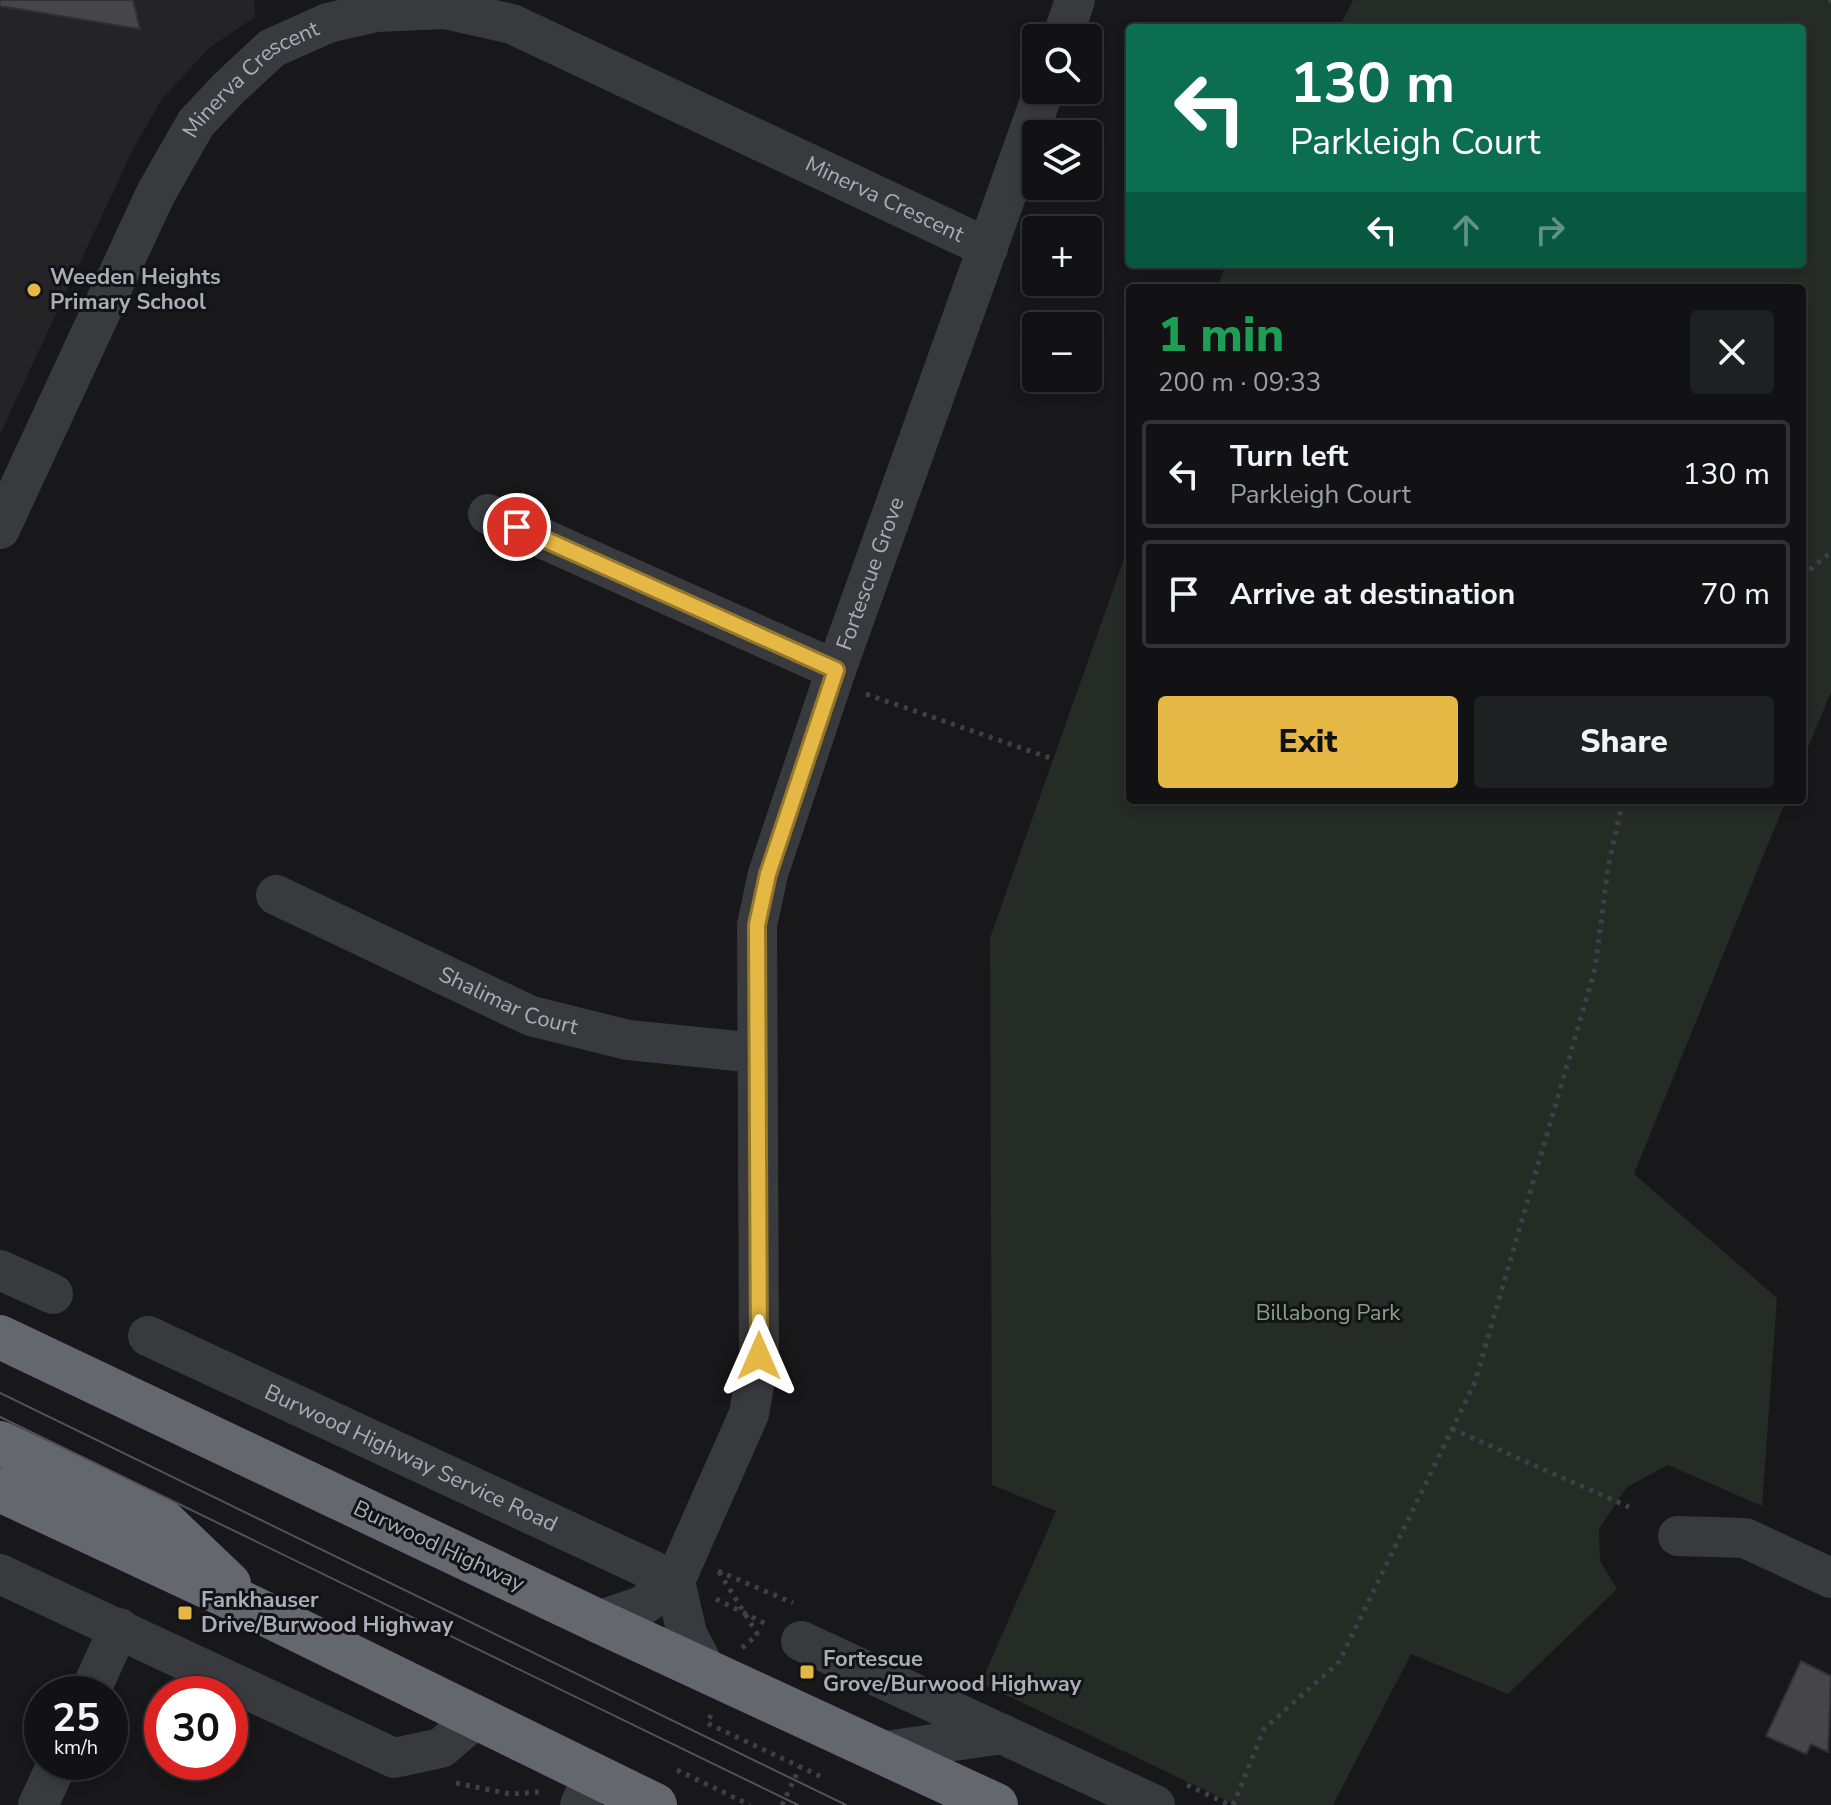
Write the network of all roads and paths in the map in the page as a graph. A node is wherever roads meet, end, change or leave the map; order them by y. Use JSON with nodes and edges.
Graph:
{"nodes":[{"id":1,"x":1075,"y":0,"type":"edge"},
{"id":2,"x":1067,"y":24,"type":"edge"},
{"id":3,"x":1039,"y":104,"type":"edge"},
{"id":4,"x":988,"y":248,"type":"junction"},
{"id":5,"x":488,"y":514,"type":"dead end"},
{"id":6,"x":0,"y":529,"type":"edge"},
{"id":7,"x":1831,"y":552,"type":"edge"},
{"id":8,"x":1806,"y":573,"type":"edge"},
{"id":9,"x":850,"y":682,"type":"junction"},
{"id":10,"x":1053,"y":759,"type":"dead end"},
{"id":11,"x":1622,"y":804,"type":"edge"},
{"id":12,"x":276,"y":895,"type":"dead end"},
{"id":13,"x":757,"y":1053,"type":"junction"},
{"id":14,"x":0,"y":1270,"type":"edge"},
{"id":15,"x":53,"y":1294,"type":"dead end"},
{"id":16,"x":148,"y":1336,"type":"dead end"},
{"id":17,"x":0,"y":1337,"type":"edge"},
{"id":18,"x":1452,"y":1429,"type":"junction"},
{"id":19,"x":0,"y":1443,"type":"edge"},
{"id":20,"x":0,"y":1490,"type":"edge"},
{"id":21,"x":1629,"y":1507,"type":"dead end"},
{"id":22,"x":1678,"y":1536,"type":"dead end"},
{"id":23,"x":0,"y":1574,"type":"edge"},
{"id":24,"x":1831,"y":1578,"type":"edge"},
{"id":25,"x":675,"y":1581,"type":"junction"},
{"id":26,"x":253,"y":1608,"type":"junction"},
{"id":27,"x":598,"y":1621,"type":"junction"},
{"id":28,"x":119,"y":1628,"type":"junction"},
{"id":29,"x":801,"y":1641,"type":"joint"},
{"id":30,"x":707,"y":1672,"type":"junction"},
{"id":31,"x":97,"y":1676,"type":"edge"},
{"id":32,"x":476,"y":1718,"type":"junction"},
{"id":33,"x":707,"y":1723,"type":"dead end"},
{"id":34,"x":1002,"y":1734,"type":"junction"},
{"id":35,"x":879,"y":1752,"type":"junction"},
{"id":36,"x":800,"y":1767,"type":"junction"},
{"id":37,"x":824,"y":1778,"type":"dead end"},
{"id":38,"x":50,"y":1780,"type":"edge"},
{"id":39,"x":453,"y":1783,"type":"dead end"},
{"id":40,"x":661,"y":1785,"type":"edge"},
{"id":41,"x":587,"y":1790,"type":"edge"},
{"id":42,"x":38,"y":1805,"type":"edge"},
{"id":43,"x":750,"y":1805,"type":"edge"},
{"id":44,"x":782,"y":1805,"type":"edge"},
{"id":45,"x":996,"y":1805,"type":"edge"},
{"id":46,"x":1155,"y":1805,"type":"edge"},
{"id":47,"x":1233,"y":1805,"type":"edge"}],
"edges":[{"from":1,"to":2,"type":"street"},
{"from":3,"to":4,"type":"street","name":"Fortescue Grove"},
{"from":4,"to":6,"type":"street","name":"Minerva Crescent"},
{"from":4,"to":9,"type":"street","name":"Fortescue Grove"},
{"from":5,"to":9,"type":"street"},
{"from":7,"to":8,"type":"path"},
{"from":9,"to":10,"type":"path"},
{"from":9,"to":13,"type":"street","name":"Fortescue Grove"},
{"from":11,"to":18,"type":"path"},
{"from":12,"to":13,"type":"street","name":"Shalimar Court"},
{"from":13,"to":25,"type":"street","name":"Fortescue Grove"},
{"from":14,"to":15,"type":"street"},
{"from":16,"to":25,"type":"street","name":"Burwood Highway Service Road"},
{"from":17,"to":27,"type":"highway","name":"Burwood Highway"},
{"from":18,"to":21,"type":"path"},
{"from":18,"to":47,"type":"path"},
{"from":19,"to":26,"type":"highway"},
{"from":20,"to":26,"type":"highway"},
{"from":22,"to":24,"type":"street"},
{"from":23,"to":28,"type":"street"},
{"from":25,"to":27,"type":"street","name":"Fortescue Grove"},
{"from":25,"to":29,"type":"path"},
{"from":25,"to":30,"type":"street"},
{"from":26,"to":32,"type":"highway"},
{"from":27,"to":30,"type":"highway","name":"Burwood Highway"},
{"from":28,"to":31,"type":"street"},
{"from":28,"to":32,"type":"street"},
{"from":29,"to":34,"type":"street"},
{"from":30,"to":35,"type":"highway","name":"Burwood Highway"},
{"from":32,"to":41,"type":"highway"},
{"from":33,"to":36,"type":"path"},
{"from":34,"to":35,"type":"street"},
{"from":34,"to":46,"type":"street"},
{"from":35,"to":45,"type":"highway","name":"Burwood Highway"},
{"from":36,"to":37,"type":"path"},
{"from":36,"to":44,"type":"path"},
{"from":38,"to":42,"type":"street"},
{"from":39,"to":41,"type":"path"},
{"from":40,"to":41,"type":"highway"},
{"from":40,"to":43,"type":"path"}]}
